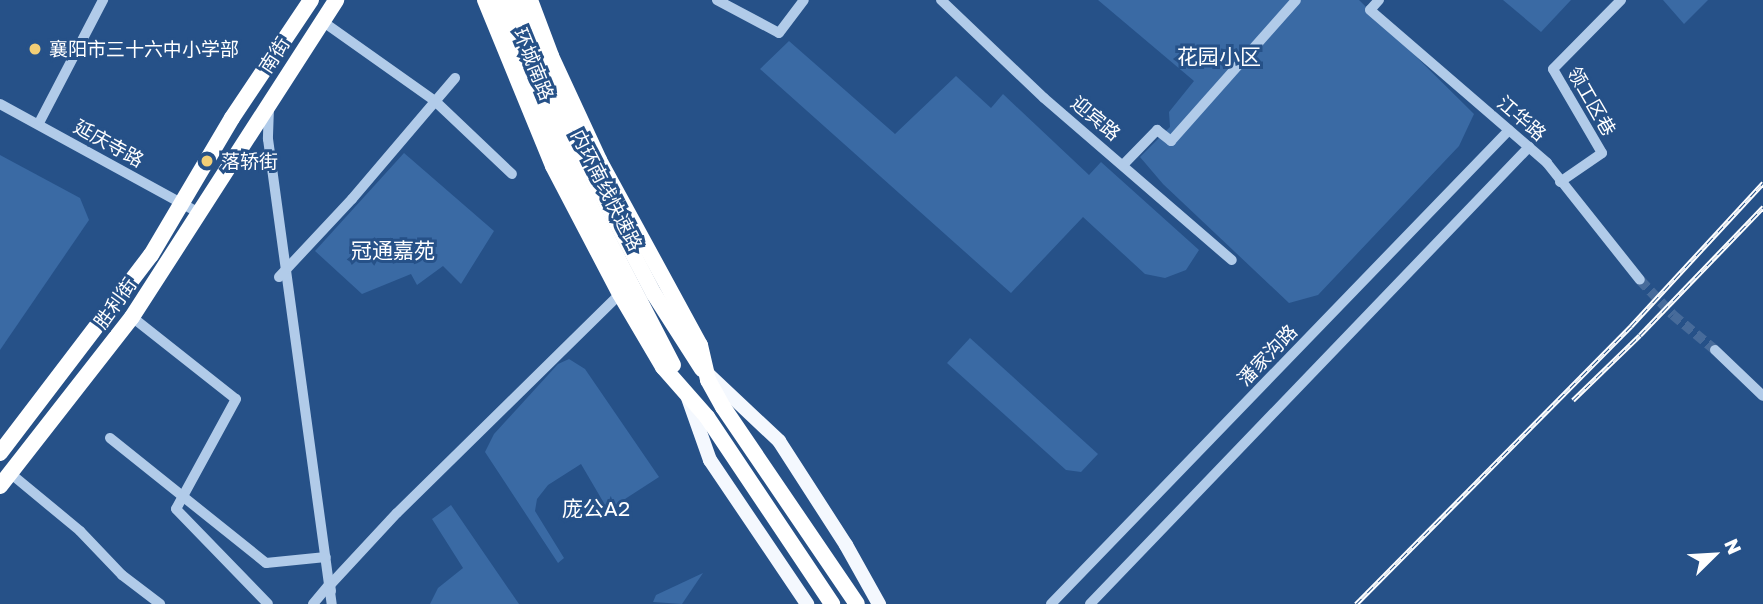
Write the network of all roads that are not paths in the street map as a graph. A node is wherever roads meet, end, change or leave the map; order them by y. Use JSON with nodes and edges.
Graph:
{"nodes":[{"id":1,"x":103,"y":0,"type":"edge"},
{"id":2,"x":311,"y":0,"type":"edge"},
{"id":3,"x":336,"y":0,"type":"edge"},
{"id":4,"x":485,"y":0,"type":"edge"},
{"id":5,"x":501,"y":0,"type":"edge"},
{"id":6,"x":517,"y":0,"type":"edge"},
{"id":7,"x":530,"y":0,"type":"edge"},
{"id":8,"x":717,"y":0,"type":"edge"},
{"id":9,"x":804,"y":0,"type":"edge"},
{"id":10,"x":941,"y":0,"type":"edge"},
{"id":11,"x":1296,"y":0,"type":"edge"},
{"id":12,"x":1379,"y":0,"type":"edge"},
{"id":13,"x":1621,"y":0,"type":"edge"},
{"id":14,"x":322,"y":21,"type":"junction"},
{"id":15,"x":455,"y":78,"type":"dead end"},
{"id":16,"x":270,"y":101,"type":"junction"},
{"id":17,"x":435,"y":101,"type":"junction"},
{"id":18,"x":0,"y":104,"type":"edge"},
{"id":19,"x":39,"y":123,"type":"junction"},
{"id":20,"x":1509,"y":130,"type":"junction"},
{"id":21,"x":248,"y":134,"type":"joint"},
{"id":22,"x":1529,"y":147,"type":"junction"},
{"id":23,"x":1123,"y":165,"type":"junction"},
{"id":24,"x":512,"y":174,"type":"dead end"},
{"id":25,"x":1560,"y":182,"type":"junction"},
{"id":26,"x":183,"y":204,"type":"junction"},
{"id":27,"x":201,"y":214,"type":"junction"},
{"id":28,"x":652,"y":258,"type":"joint"},
{"id":29,"x":1232,"y":260,"type":"dead end"},
{"id":30,"x":282,"y":273,"type":"junction"},
{"id":31,"x":1640,"y":279,"type":"tunnel mouth"},
{"id":32,"x":620,"y":294,"type":"junction"},
{"id":33,"x":647,"y":298,"type":"junction"},
{"id":34,"x":132,"y":317,"type":"junction"},
{"id":35,"x":1715,"y":350,"type":"tunnel mouth"},
{"id":36,"x":708,"y":377,"type":"junction"},
{"id":37,"x":687,"y":393,"type":"junction"},
{"id":38,"x":1763,"y":396,"type":"edge"},
{"id":39,"x":110,"y":438,"type":"dead end"},
{"id":40,"x":0,"y":453,"type":"edge"},
{"id":41,"x":5,"y":480,"type":"edge"},
{"id":42,"x":183,"y":496,"type":"junction"},
{"id":43,"x":326,"y":557,"type":"junction"},
{"id":44,"x":330,"y":584,"type":"junction"},
{"id":45,"x":332,"y":601,"type":"edge"},
{"id":46,"x":160,"y":604,"type":"edge"},
{"id":47,"x":268,"y":604,"type":"edge"},
{"id":48,"x":313,"y":604,"type":"edge"},
{"id":49,"x":807,"y":604,"type":"edge"},
{"id":50,"x":832,"y":604,"type":"edge"},
{"id":51,"x":857,"y":604,"type":"edge"},
{"id":52,"x":878,"y":604,"type":"edge"},
{"id":53,"x":1051,"y":604,"type":"edge"},
{"id":54,"x":1090,"y":604,"type":"edge"}],
"edges":[{"from":1,"to":19,"type":"street"},
{"from":2,"to":26,"type":"highway","name":"南街"},
{"from":3,"to":14,"type":"highway","name":"南街"},
{"from":4,"to":32,"type":"highway","name":"环城南路"},
{"from":5,"to":33,"type":"highway","name":"内环南线快速路"},
{"from":6,"to":33,"type":"highway","name":"内环南线快速路"},
{"from":7,"to":28,"type":"highway","name":"环城南路"},
{"from":8,"to":9,"type":"street"},
{"from":10,"to":23,"type":"street","name":"迎宾路"},
{"from":11,"to":23,"type":"street"},
{"from":12,"to":20,"type":"street","name":"江华路"},
{"from":13,"to":25,"type":"street","name":"领工区巷"},
{"from":14,"to":16,"type":"highway","name":"南街"},
{"from":14,"to":17,"type":"street"},
{"from":15,"to":17,"type":"street"},
{"from":16,"to":21,"type":"highway","name":"南街"},
{"from":16,"to":30,"type":"street"},
{"from":17,"to":24,"type":"street"},
{"from":17,"to":30,"type":"street"},
{"from":18,"to":19,"type":"street","name":"延庆寺路"},
{"from":19,"to":26,"type":"street","name":"延庆寺路"},
{"from":20,"to":22,"type":"street","name":"江华路"},
{"from":20,"to":53,"type":"street","name":"潘家沟路"},
{"from":21,"to":27,"type":"highway","name":"胜利街"},
{"from":22,"to":25,"type":"street","name":"江华路"},
{"from":22,"to":54,"type":"street"},
{"from":23,"to":29,"type":"street","name":"迎宾路"},
{"from":25,"to":31,"type":"street","name":"江华路"},
{"from":26,"to":27,"type":"street","name":"延庆寺路"},
{"from":26,"to":40,"type":"highway","name":"南街"},
{"from":27,"to":34,"type":"highway","name":"胜利街"},
{"from":28,"to":36,"type":"highway","name":"内环南线快速路"},
{"from":30,"to":43,"type":"street"},
{"from":32,"to":37,"type":"highway","name":"内环南线快速路"},
{"from":32,"to":45,"type":"street"},
{"from":33,"to":36,"type":"highway","name":"内环南线快速路"},
{"from":33,"to":37,"type":"highway","name":"内环南线快速路"},
{"from":34,"to":41,"type":"highway","name":"胜利街"},
{"from":34,"to":42,"type":"street"},
{"from":35,"to":38,"type":"street"},
{"from":36,"to":51,"type":"highway","name":"内环南线快速路"},
{"from":36,"to":52,"type":"main road"},
{"from":37,"to":49,"type":"main road"},
{"from":37,"to":50,"type":"highway","name":"内环南线快速路"},
{"from":39,"to":42,"type":"street"},
{"from":41,"to":46,"type":"street"},
{"from":42,"to":43,"type":"street"},
{"from":42,"to":47,"type":"street"},
{"from":43,"to":44,"type":"street"},
{"from":44,"to":45,"type":"street"},
{"from":44,"to":48,"type":"street"}]}
